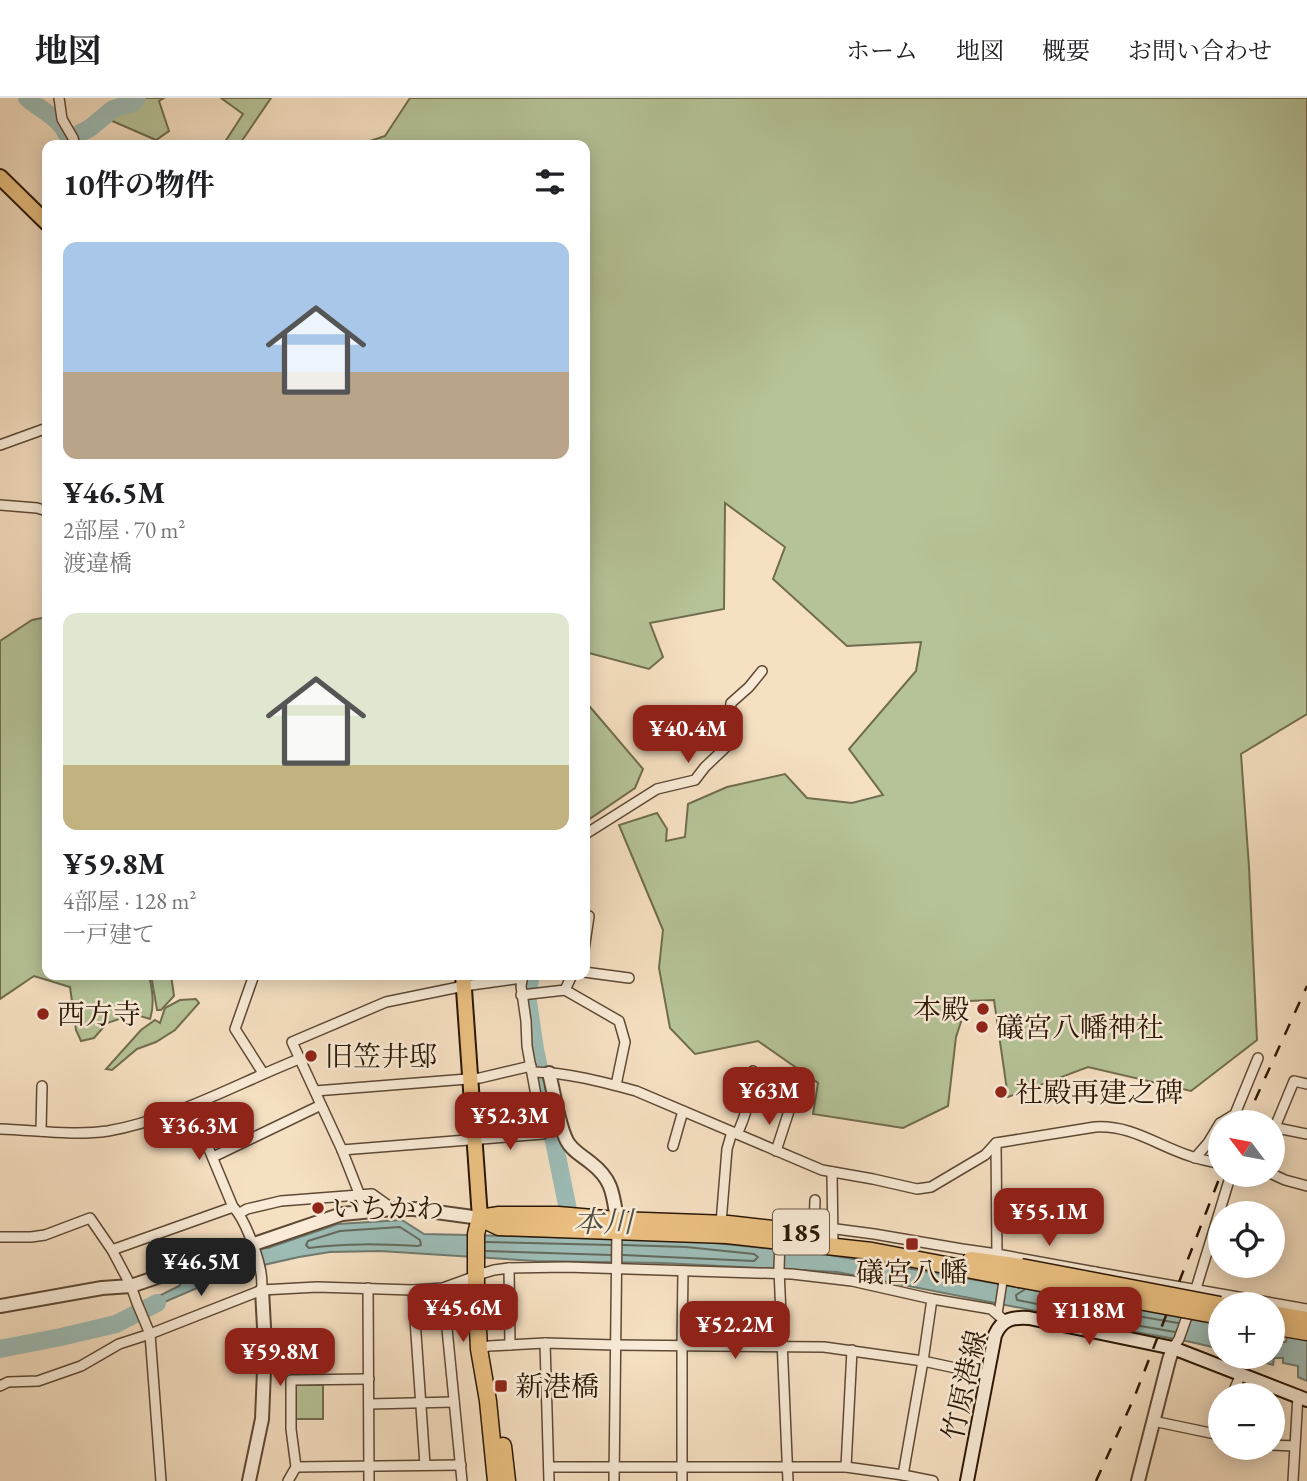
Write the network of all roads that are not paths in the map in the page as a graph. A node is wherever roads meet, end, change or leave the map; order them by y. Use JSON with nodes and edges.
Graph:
{"nodes":[{"id":1,"x":58,"y":98,"type":"edge"},
{"id":2,"x":73,"y":138,"type":"edge"},
{"id":3,"x":0,"y":177,"type":"edge"},
{"id":4,"x":42,"y":218,"type":"edge"},
{"id":5,"x":42,"y":430,"type":"edge"},
{"id":6,"x":0,"y":445,"type":"edge"},
{"id":7,"x":0,"y":505,"type":"edge"},
{"id":8,"x":42,"y":510,"type":"edge"},
{"id":9,"x":762,"y":671,"type":"dead end"},
{"id":10,"x":590,"y":831,"type":"edge"},
{"id":11,"x":590,"y":973,"type":"edge"},
{"id":12,"x":629,"y":978,"type":"dead end"},
{"id":13,"x":252,"y":980,"type":"edge"},
{"id":14,"x":463,"y":980,"type":"edge"},
{"id":15,"x":522,"y":980,"type":"edge"},
{"id":16,"x":570,"y":980,"type":"edge"},
{"id":17,"x":565,"y":990,"type":"junction"},
{"id":18,"x":521,"y":995,"type":"junction"},
{"id":19,"x":1258,"y":1058,"type":"dead end"},
{"id":20,"x":299,"y":1059,"type":"junction"},
{"id":21,"x":532,"y":1070,"type":"junction"},
{"id":22,"x":752,"y":1071,"type":"dead end"},
{"id":23,"x":547,"y":1072,"type":"junction"},
{"id":24,"x":263,"y":1073,"type":"junction"},
{"id":25,"x":470,"y":1079,"type":"junction"},
{"id":26,"x":1307,"y":1084,"type":"edge"},
{"id":27,"x":615,"y":1085,"type":"junction"},
{"id":28,"x":42,"y":1086,"type":"dead end"},
{"id":29,"x":315,"y":1091,"type":"junction"},
{"id":30,"x":321,"y":1105,"type":"junction"},
{"id":31,"x":191,"y":1106,"type":"junction"},
{"id":32,"x":1237,"y":1110,"type":"edge"},
{"id":33,"x":1281,"y":1110,"type":"edge"},
{"id":34,"x":683,"y":1111,"type":"junction"},
{"id":35,"x":789,"y":1111,"type":"dead end"},
{"id":36,"x":0,"y":1129,"type":"edge"},
{"id":37,"x":1285,"y":1129,"type":"edge"},
{"id":38,"x":41,"y":1131,"type":"junction"},
{"id":39,"x":734,"y":1133,"type":"junction"},
{"id":40,"x":1307,"y":1134,"type":"edge"},
{"id":41,"x":474,"y":1140,"type":"junction"},
{"id":42,"x":996,"y":1143,"type":"junction"},
{"id":43,"x":1208,"y":1143,"type":"edge"},
{"id":44,"x":673,"y":1146,"type":"dead end"},
{"id":45,"x":342,"y":1150,"type":"junction"},
{"id":46,"x":776,"y":1151,"type":"junction"},
{"id":47,"x":213,"y":1157,"type":"junction"},
{"id":48,"x":1195,"y":1158,"type":"junction"},
{"id":49,"x":1208,"y":1161,"type":"edge"},
{"id":50,"x":832,"y":1172,"type":"junction"},
{"id":51,"x":1285,"y":1180,"type":"edge"},
{"id":52,"x":1307,"y":1186,"type":"edge"},
{"id":53,"x":1227,"y":1187,"type":"edge"},
{"id":54,"x":359,"y":1196,"type":"junction"},
{"id":55,"x":815,"y":1200,"type":"dead end"},
{"id":56,"x":393,"y":1209,"type":"junction"},
{"id":57,"x":237,"y":1210,"type":"junction"},
{"id":58,"x":366,"y":1211,"type":"junction"},
{"id":59,"x":480,"y":1218,"type":"junction"},
{"id":60,"x":721,"y":1223,"type":"junction"},
{"id":61,"x":814,"y":1226,"type":"junction"},
{"id":62,"x":616,"y":1230,"type":"junction"},
{"id":63,"x":783,"y":1235,"type":"junction"},
{"id":64,"x":153,"y":1236,"type":"junction"},
{"id":65,"x":0,"y":1237,"type":"edge"},
{"id":66,"x":833,"y":1237,"type":"junction"},
{"id":67,"x":254,"y":1247,"type":"junction"},
{"id":68,"x":112,"y":1250,"type":"junction"},
{"id":69,"x":998,"y":1259,"type":"junction"},
{"id":70,"x":616,"y":1265,"type":"junction"},
{"id":71,"x":480,"y":1268,"type":"junction"},
{"id":72,"x":509,"y":1268,"type":"junction"},
{"id":73,"x":683,"y":1271,"type":"junction"},
{"id":74,"x":779,"y":1272,"type":"junction"},
{"id":75,"x":165,"y":1274,"type":"junction"},
{"id":76,"x":1095,"y":1274,"type":"junction"},
{"id":77,"x":1014,"y":1276,"type":"junction"},
{"id":78,"x":131,"y":1286,"type":"junction"},
{"id":79,"x":368,"y":1288,"type":"junction"},
{"id":80,"x":443,"y":1288,"type":"junction"},
{"id":81,"x":262,"y":1290,"type":"junction"},
{"id":82,"x":413,"y":1290,"type":"junction"},
{"id":83,"x":1196,"y":1291,"type":"junction"},
{"id":84,"x":932,"y":1299,"type":"junction"},
{"id":85,"x":1208,"y":1303,"type":"edge"},
{"id":86,"x":0,"y":1306,"type":"edge"},
{"id":87,"x":1307,"y":1309,"type":"edge"},
{"id":88,"x":1001,"y":1314,"type":"junction"},
{"id":89,"x":1208,"y":1314,"type":"edge"},
{"id":90,"x":1285,"y":1316,"type":"edge"},
{"id":91,"x":1307,"y":1320,"type":"edge"},
{"id":92,"x":1087,"y":1327,"type":"junction"},
{"id":93,"x":1285,"y":1328,"type":"edge"},
{"id":94,"x":1307,"y":1332,"type":"edge"},
{"id":95,"x":150,"y":1334,"type":"junction"},
{"id":96,"x":545,"y":1343,"type":"junction"},
{"id":97,"x":1176,"y":1344,"type":"junction"},
{"id":98,"x":510,"y":1345,"type":"junction"},
{"id":99,"x":615,"y":1345,"type":"junction"},
{"id":100,"x":681,"y":1345,"type":"junction"},
{"id":101,"x":783,"y":1347,"type":"junction"},
{"id":102,"x":484,"y":1348,"type":"junction"},
{"id":103,"x":852,"y":1350,"type":"junction"},
{"id":104,"x":923,"y":1361,"type":"junction"},
{"id":105,"x":1241,"y":1374,"type":"junction"},
{"id":106,"x":988,"y":1375,"type":"junction"},
{"id":107,"x":369,"y":1379,"type":"junction"},
{"id":108,"x":1238,"y":1383,"type":"edge"},
{"id":109,"x":0,"y":1386,"type":"edge"},
{"id":110,"x":1303,"y":1398,"type":"edge"},
{"id":111,"x":454,"y":1402,"type":"junction"},
{"id":112,"x":421,"y":1403,"type":"junction"},
{"id":113,"x":369,"y":1404,"type":"junction"},
{"id":114,"x":1153,"y":1421,"type":"junction"},
{"id":115,"x":1208,"y":1430,"type":"edge"},
{"id":116,"x":1285,"y":1446,"type":"edge"},
{"id":117,"x":1294,"y":1446,"type":"junction"},
{"id":118,"x":425,"y":1465,"type":"junction"},
{"id":119,"x":461,"y":1465,"type":"junction"},
{"id":120,"x":369,"y":1466,"type":"junction"},
{"id":121,"x":787,"y":1466,"type":"junction"},
{"id":122,"x":296,"y":1467,"type":"junction"},
{"id":123,"x":549,"y":1467,"type":"junction"},
{"id":124,"x":614,"y":1467,"type":"junction"},
{"id":125,"x":682,"y":1467,"type":"junction"},
{"id":126,"x":846,"y":1467,"type":"junction"},
{"id":127,"x":903,"y":1475,"type":"junction"},
{"id":128,"x":161,"y":1481,"type":"edge"},
{"id":129,"x":249,"y":1481,"type":"edge"},
{"id":130,"x":288,"y":1481,"type":"edge"},
{"id":131,"x":369,"y":1481,"type":"edge"},
{"id":132,"x":462,"y":1481,"type":"edge"},
{"id":133,"x":496,"y":1481,"type":"edge"},
{"id":134,"x":507,"y":1481,"type":"edge"},
{"id":135,"x":549,"y":1481,"type":"edge"},
{"id":136,"x":614,"y":1481,"type":"edge"},
{"id":137,"x":682,"y":1481,"type":"edge"},
{"id":138,"x":788,"y":1481,"type":"edge"},
{"id":139,"x":933,"y":1481,"type":"edge"},
{"id":140,"x":967,"y":1481,"type":"edge"},
{"id":141,"x":1139,"y":1481,"type":"edge"},
{"id":142,"x":1293,"y":1481,"type":"edge"}],
"edges":[{"from":1,"to":2,"type":"street"},
{"from":3,"to":4,"type":"main road"},
{"from":5,"to":6,"type":"street"},
{"from":7,"to":8,"type":"street"},
{"from":9,"to":10,"type":"street"},
{"from":11,"to":12,"type":"street"},
{"from":13,"to":24,"type":"street"},
{"from":14,"to":20,"type":"street"},
{"from":14,"to":25,"type":"main road"},
{"from":15,"to":18,"type":"street"},
{"from":16,"to":17,"type":"street"},
{"from":17,"to":18,"type":"street"},
{"from":17,"to":27,"type":"street"},
{"from":18,"to":21,"type":"street"},
{"from":19,"to":32,"type":"street"},
{"from":20,"to":24,"type":"street"},
{"from":20,"to":29,"type":"street"},
{"from":21,"to":23,"type":"street"},
{"from":21,"to":25,"type":"street"},
{"from":21,"to":41,"type":"street"},
{"from":22,"to":39,"type":"street"},
{"from":23,"to":27,"type":"street"},
{"from":23,"to":62,"type":"street"},
{"from":24,"to":31,"type":"street"},
{"from":25,"to":29,"type":"street"},
{"from":25,"to":41,"type":"main road"},
{"from":26,"to":33,"type":"street"},
{"from":27,"to":34,"type":"street"},
{"from":28,"to":38,"type":"street"},
{"from":29,"to":30,"type":"street"},
{"from":30,"to":45,"type":"street"},
{"from":30,"to":47,"type":"street"},
{"from":31,"to":38,"type":"street"},
{"from":31,"to":47,"type":"street"},
{"from":34,"to":39,"type":"street"},
{"from":34,"to":44,"type":"street"},
{"from":35,"to":46,"type":"street"},
{"from":36,"to":38,"type":"street"},
{"from":37,"to":40,"type":"street"},
{"from":39,"to":46,"type":"street"},
{"from":39,"to":60,"type":"street"},
{"from":41,"to":45,"type":"street"},
{"from":41,"to":59,"type":"main road"},
{"from":42,"to":48,"type":"street"},
{"from":42,"to":50,"type":"street"},
{"from":42,"to":69,"type":"street"},
{"from":43,"to":48,"type":"street"},
{"from":45,"to":54,"type":"street"},
{"from":46,"to":50,"type":"street"},
{"from":47,"to":57,"type":"street"},
{"from":48,"to":49,"type":"street"},
{"from":50,"to":66,"type":"street"},
{"from":51,"to":52,"type":"street"},
{"from":53,"to":83,"type":"street"},
{"from":54,"to":56,"type":"street"},
{"from":54,"to":57,"type":"street"},
{"from":54,"to":58,"type":"street"},
{"from":55,"to":61,"type":"street"},
{"from":56,"to":58,"type":"street"},
{"from":56,"to":59,"type":"street"},
{"from":57,"to":64,"type":"street"},
{"from":57,"to":67,"type":"street"},
{"from":58,"to":67,"type":"street"},
{"from":59,"to":62,"type":"highway","number":"185"},
{"from":59,"to":71,"type":"highway"},
{"from":60,"to":62,"type":"highway","number":"185"},
{"from":60,"to":63,"type":"highway","number":"185"},
{"from":61,"to":63,"type":"street"},
{"from":61,"to":66,"type":"street"},
{"from":62,"to":63,"type":"highway","number":"185"},
{"from":62,"to":70,"type":"street"},
{"from":63,"to":66,"type":"highway","number":"185"},
{"from":63,"to":74,"type":"street"},
{"from":64,"to":68,"type":"street"},
{"from":64,"to":75,"type":"street"},
{"from":65,"to":68,"type":"street"},
{"from":66,"to":69,"type":"highway","number":"185"},
{"from":66,"to":77,"type":"highway","number":"185"},
{"from":67,"to":75,"type":"street"},
{"from":67,"to":81,"type":"street"},
{"from":68,"to":78,"type":"street"},
{"from":69,"to":76,"type":"street"},
{"from":69,"to":77,"type":"highway","number":"185"},
{"from":70,"to":72,"type":"street"},
{"from":70,"to":73,"type":"street"},
{"from":70,"to":99,"type":"street"},
{"from":71,"to":72,"type":"street"},
{"from":71,"to":80,"type":"street"},
{"from":71,"to":102,"type":"highway"},
{"from":72,"to":98,"type":"street"},
{"from":73,"to":74,"type":"street"},
{"from":73,"to":100,"type":"street"},
{"from":74,"to":84,"type":"street"},
{"from":74,"to":101,"type":"street"},
{"from":75,"to":78,"type":"street"},
{"from":76,"to":83,"type":"street"},
{"from":76,"to":92,"type":"street","bridge":true},
{"from":77,"to":85,"type":"highway","number":"185","bridge":true},
{"from":77,"to":88,"type":"street"},
{"from":77,"to":89,"type":"highway","number":"185","bridge":true},
{"from":78,"to":86,"type":"street"},
{"from":78,"to":95,"type":"street"},
{"from":79,"to":81,"type":"street"},
{"from":79,"to":82,"type":"street"},
{"from":79,"to":107,"type":"street"},
{"from":80,"to":82,"type":"street"},
{"from":80,"to":111,"type":"street"},
{"from":81,"to":95,"type":"street"},
{"from":81,"to":129,"type":"street"},
{"from":82,"to":112,"type":"street"},
{"from":83,"to":87,"type":"street"},
{"from":83,"to":97,"type":"street","bridge":true},
{"from":84,"to":88,"type":"street"},
{"from":84,"to":104,"type":"street"},
{"from":88,"to":92,"type":"street","name":"竹原港線"},
{"from":88,"to":106,"type":"street","name":"竹原港線"},
{"from":90,"to":91,"type":"highway"},
{"from":92,"to":97,"type":"street","name":"竹原港線"},
{"from":93,"to":94,"type":"highway"},
{"from":95,"to":109,"type":"street"},
{"from":95,"to":128,"type":"street"},
{"from":96,"to":98,"type":"street"},
{"from":96,"to":99,"type":"street"},
{"from":96,"to":123,"type":"street"},
{"from":97,"to":105,"type":"street","name":"竹原港線"},
{"from":97,"to":114,"type":"street"},
{"from":98,"to":102,"type":"street"},
{"from":99,"to":100,"type":"street"},
{"from":99,"to":124,"type":"street"},
{"from":100,"to":101,"type":"street"},
{"from":100,"to":125,"type":"street"},
{"from":101,"to":103,"type":"street"},
{"from":101,"to":121,"type":"street"},
{"from":102,"to":133,"type":"highway"},
{"from":102,"to":134,"type":"highway"},
{"from":103,"to":104,"type":"street"},
{"from":103,"to":126,"type":"street"},
{"from":104,"to":106,"type":"street"},
{"from":104,"to":127,"type":"street"},
{"from":105,"to":108,"type":"street"},
{"from":105,"to":110,"type":"street","name":"竹原港線"},
{"from":106,"to":140,"type":"street","name":"竹原港線"},
{"from":107,"to":113,"type":"street"},
{"from":107,"to":122,"type":"street"},
{"from":110,"to":117,"type":"street"},
{"from":111,"to":112,"type":"street"},
{"from":111,"to":119,"type":"street"},
{"from":112,"to":113,"type":"street"},
{"from":112,"to":118,"type":"street"},
{"from":113,"to":120,"type":"street"},
{"from":114,"to":115,"type":"street"},
{"from":114,"to":141,"type":"street"},
{"from":116,"to":117,"type":"street"},
{"from":117,"to":142,"type":"street"},
{"from":118,"to":119,"type":"street"},
{"from":118,"to":120,"type":"street"},
{"from":119,"to":132,"type":"street"},
{"from":120,"to":122,"type":"street"},
{"from":120,"to":131,"type":"street"},
{"from":121,"to":125,"type":"street"},
{"from":121,"to":126,"type":"street"},
{"from":121,"to":138,"type":"street"},
{"from":122,"to":130,"type":"street"},
{"from":123,"to":124,"type":"street"},
{"from":123,"to":135,"type":"street"},
{"from":124,"to":125,"type":"street"},
{"from":124,"to":136,"type":"street"},
{"from":125,"to":137,"type":"street"},
{"from":126,"to":127,"type":"street"},
{"from":127,"to":139,"type":"street"}]}
